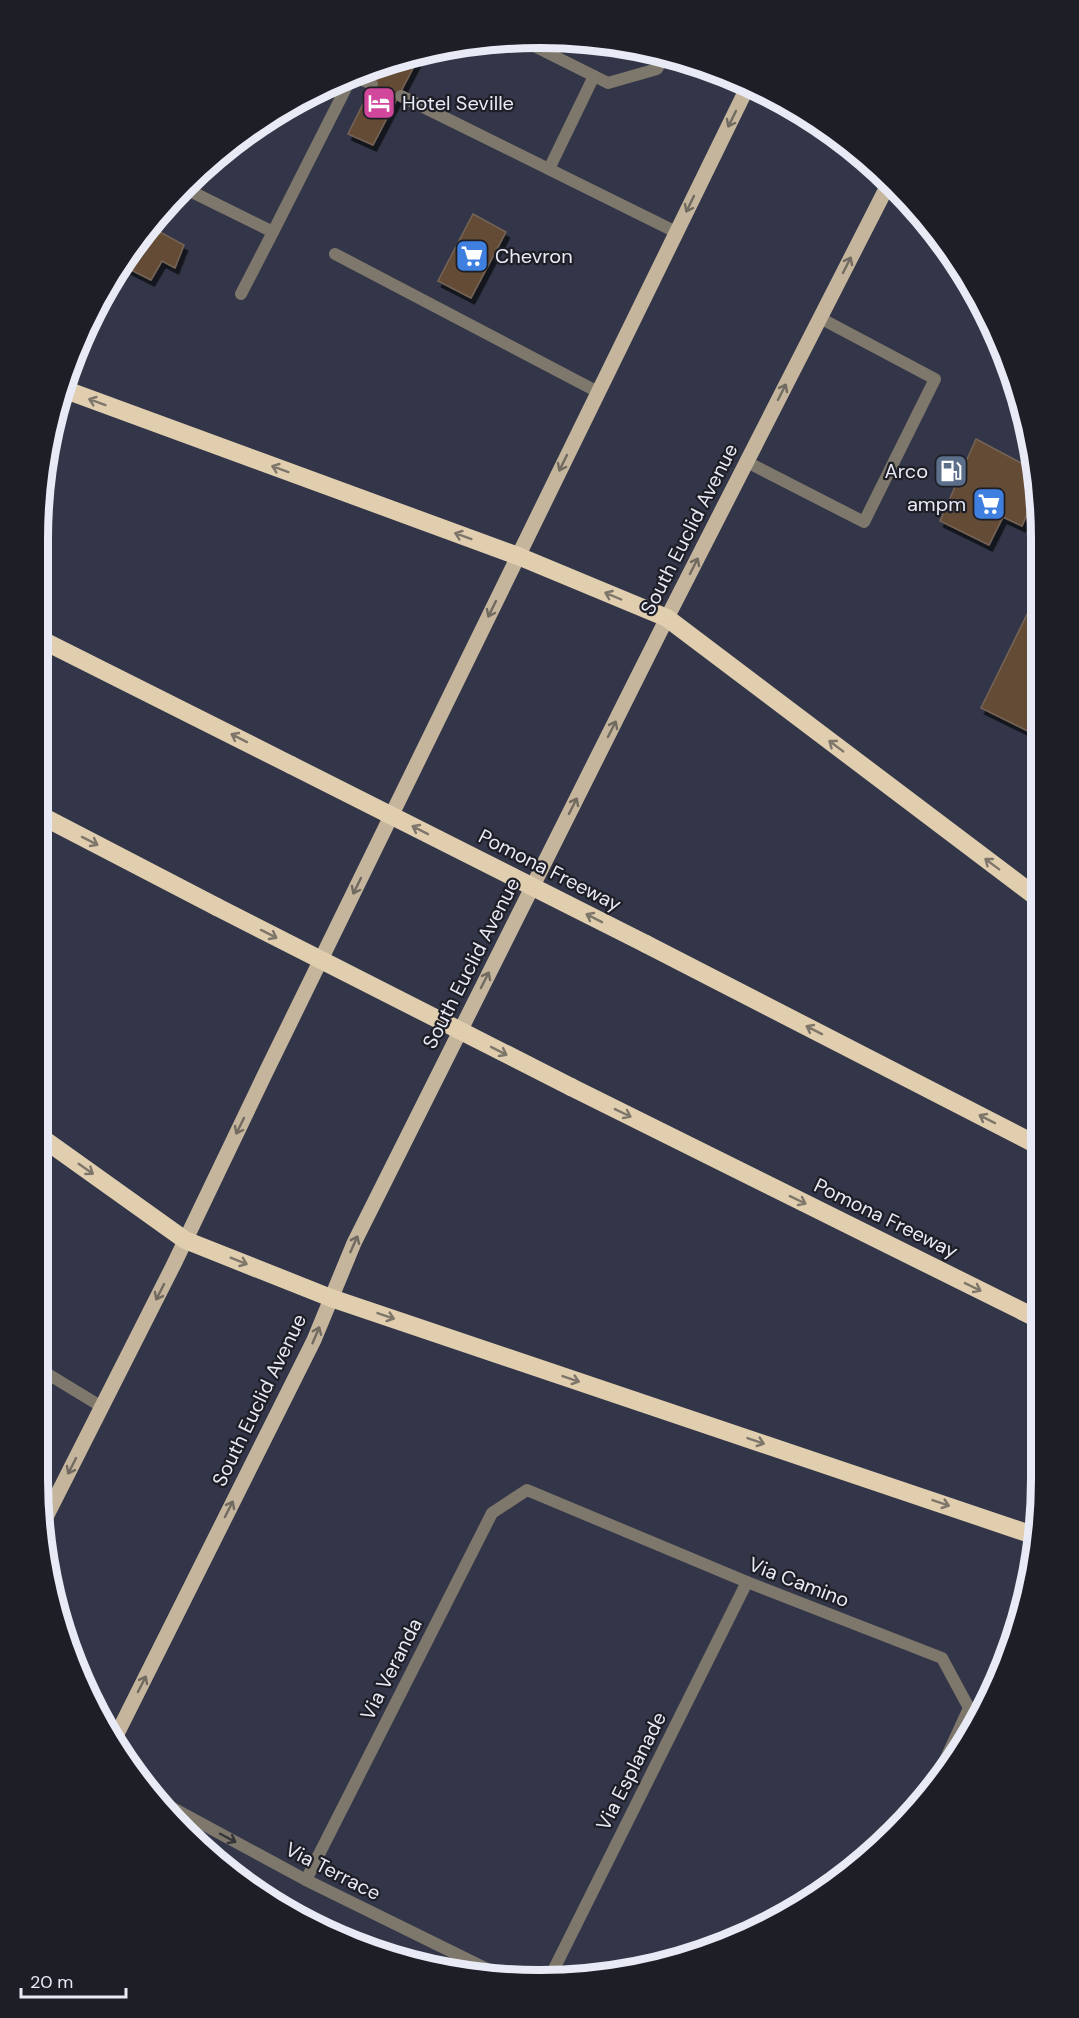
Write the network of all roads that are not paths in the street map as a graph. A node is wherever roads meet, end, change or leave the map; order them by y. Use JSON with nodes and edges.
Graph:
{"nodes":[{"id":1,"x":538,"y":48,"type":"edge"},
{"id":2,"x":660,"y":63,"type":"edge"},
{"id":3,"x":594,"y":76,"type":"junction"},
{"id":4,"x":363,"y":81,"type":"edge"},
{"id":5,"x":372,"y":84,"type":"dead end"},
{"id":6,"x":346,"y":87,"type":"edge"},
{"id":7,"x":745,"y":93,"type":"edge"},
{"id":8,"x":401,"y":96,"type":"dead end"},
{"id":9,"x":549,"y":169,"type":"junction"},
{"id":10,"x":885,"y":190,"type":"edge"},
{"id":11,"x":192,"y":192,"type":"edge"},
{"id":12,"x":273,"y":232,"type":"junction"},
{"id":13,"x":676,"y":232,"type":"junction"},
{"id":14,"x":335,"y":254,"type":"dead end"},
{"id":15,"x":241,"y":294,"type":"dead end"},
{"id":16,"x":820,"y":318,"type":"junction"},
{"id":17,"x":71,"y":392,"type":"edge"},
{"id":18,"x":598,"y":392,"type":"junction"},
{"id":19,"x":747,"y":462,"type":"junction"},
{"id":20,"x":518,"y":556,"type":"junction"},
{"id":21,"x":667,"y":618,"type":"junction"},
{"id":22,"x":48,"y":643,"type":"edge"},
{"id":23,"x":48,"y":819,"type":"edge"},
{"id":24,"x":1031,"y":893,"type":"edge"},
{"id":25,"x":48,"y":1142,"type":"edge"},
{"id":26,"x":1031,"y":1142,"type":"edge"},
{"id":27,"x":185,"y":1240,"type":"junction"},
{"id":28,"x":331,"y":1298,"type":"junction"},
{"id":29,"x":1031,"y":1316,"type":"edge"},
{"id":30,"x":48,"y":1374,"type":"edge"},
{"id":31,"x":102,"y":1407,"type":"junction"},
{"id":32,"x":527,"y":1490,"type":"joint"},
{"id":33,"x":49,"y":1511,"type":"edge"},
{"id":34,"x":1028,"y":1533,"type":"edge"},
{"id":35,"x":747,"y":1582,"type":"junction"},
{"id":36,"x":118,"y":1731,"type":"edge"},
{"id":37,"x":952,"y":1745,"type":"edge"},
{"id":38,"x":177,"y":1810,"type":"edge"},
{"id":39,"x":306,"y":1880,"type":"junction"},
{"id":40,"x":482,"y":1967,"type":"edge"},
{"id":41,"x":554,"y":1970,"type":"edge"}],
"edges":[{"from":1,"to":3,"type":"street"},
{"from":2,"to":3,"type":"street"},
{"from":3,"to":9,"type":"street"},
{"from":4,"to":5,"type":"street"},
{"from":6,"to":12,"type":"street"},
{"from":7,"to":13,"type":"main road","one_way":true},
{"from":8,"to":9,"type":"street"},
{"from":9,"to":13,"type":"street"},
{"from":16,"to":10,"type":"main road","name":"South Euclid Avenue","one_way":true},
{"from":11,"to":12,"type":"street"},
{"from":12,"to":15,"type":"street"},
{"from":13,"to":18,"type":"main road"},
{"from":14,"to":18,"type":"street"},
{"from":19,"to":16,"type":"main road","name":"South Euclid Avenue","one_way":true},
{"from":16,"to":19,"type":"street"},
{"from":20,"to":17,"type":"highway","one_way":true},
{"from":18,"to":20,"type":"main road","one_way":true},
{"from":21,"to":19,"type":"main road","name":"South Euclid Avenue","one_way":true},
{"from":21,"to":20,"type":"highway","one_way":true},
{"from":20,"to":27,"type":"main road","one_way":true},
{"from":24,"to":21,"type":"highway","one_way":true},
{"from":28,"to":21,"type":"main road","name":"South Euclid Avenue","one_way":true},
{"from":26,"to":22,"type":"highway","name":"Pomona Freeway","one_way":true,"bridge":true},
{"from":23,"to":29,"type":"highway","name":"Pomona Freeway","one_way":true,"bridge":true},
{"from":25,"to":27,"type":"highway","one_way":true},
{"from":27,"to":28,"type":"highway","one_way":true},
{"from":27,"to":31,"type":"main road","one_way":true},
{"from":28,"to":34,"type":"highway","one_way":true},
{"from":36,"to":28,"type":"main road","name":"South Euclid Avenue","one_way":true},
{"from":30,"to":31,"type":"street"},
{"from":31,"to":33,"type":"main road","one_way":true},
{"from":32,"to":35,"type":"street","name":"Via Camino"},
{"from":32,"to":39,"type":"street","name":"Via Veranda"},
{"from":35,"to":37,"type":"street","name":"Via Camino"},
{"from":35,"to":41,"type":"street","name":"Via Esplanade"},
{"from":38,"to":39,"type":"street","name":"Via Terrace","one_way":true},
{"from":39,"to":40,"type":"street","name":"Via Terrace"}]}
